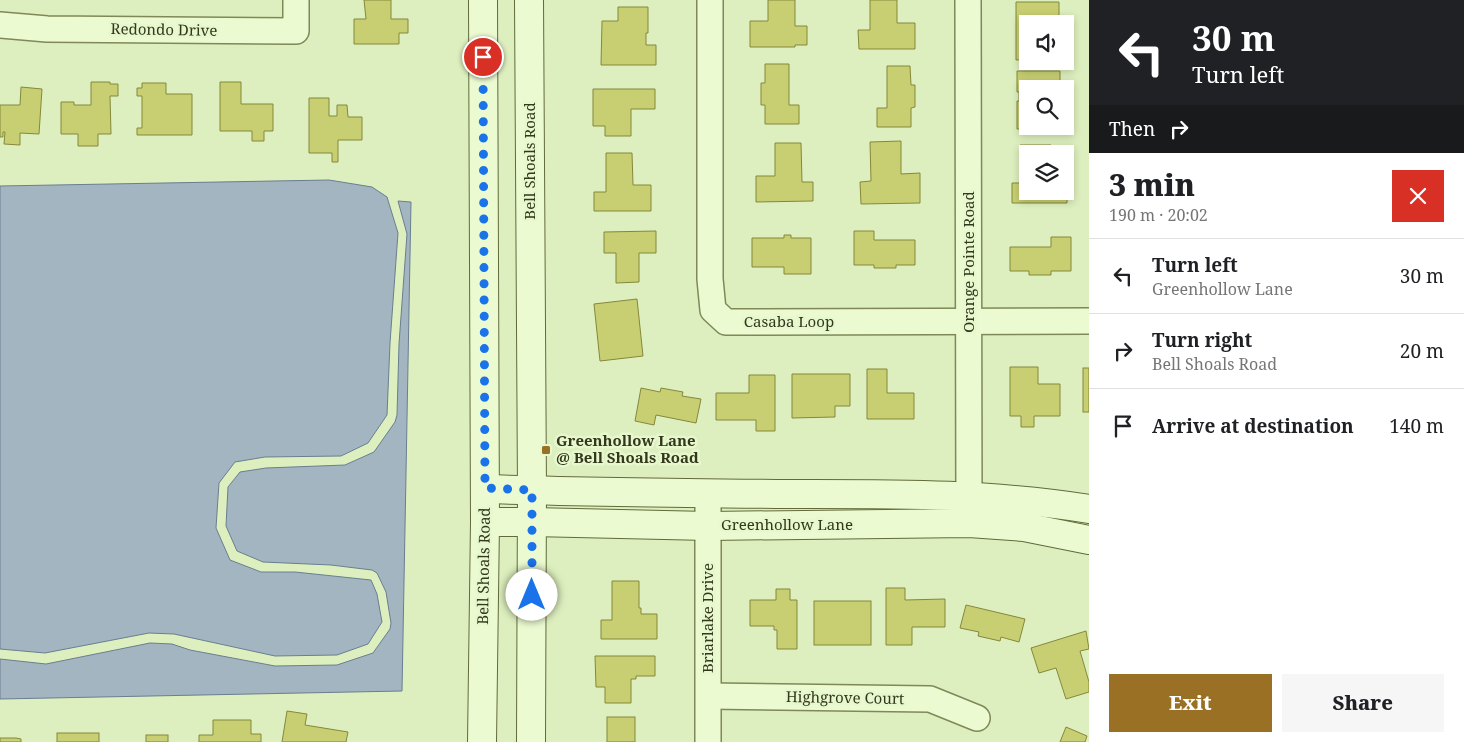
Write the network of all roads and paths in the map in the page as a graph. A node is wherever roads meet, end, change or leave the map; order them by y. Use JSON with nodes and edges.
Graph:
{"nodes":[{"id":1,"x":296,"y":0,"type":"edge"},
{"id":2,"x":483,"y":0,"type":"edge"},
{"id":3,"x":529,"y":0,"type":"edge"},
{"id":4,"x":710,"y":0,"type":"edge"},
{"id":5,"x":968,"y":0,"type":"edge"},
{"id":6,"x":0,"y":25,"type":"edge"},
{"id":7,"x":970,"y":321,"type":"junction"},
{"id":8,"x":1089,"y":321,"type":"edge"},
{"id":9,"x":485,"y":488,"type":"junction"},
{"id":10,"x":532,"y":490,"type":"junction"},
{"id":11,"x":708,"y":493,"type":"junction"},
{"id":12,"x":969,"y":510,"type":"junction"},
{"id":13,"x":1089,"y":510,"type":"edge"},
{"id":14,"x":485,"y":522,"type":"junction"},
{"id":15,"x":532,"y":522,"type":"junction"},
{"id":16,"x":708,"y":526,"type":"junction"},
{"id":17,"x":1089,"y":540,"type":"edge"},
{"id":18,"x":709,"y":696,"type":"junction"},
{"id":19,"x":977,"y":718,"type":"dead end"},
{"id":20,"x":482,"y":742,"type":"edge"},
{"id":21,"x":532,"y":742,"type":"edge"},
{"id":22,"x":708,"y":742,"type":"edge"}],
"edges":[{"from":1,"to":6,"type":"street","name":"Redondo Drive"},
{"from":2,"to":9,"type":"main road","name":"Bell Shoals Road"},
{"from":3,"to":10,"type":"main road","name":"Bell Shoals Road"},
{"from":4,"to":7,"type":"street","name":"Casaba Loop"},
{"from":5,"to":7,"type":"street","name":"Orange Pointe Road"},
{"from":7,"to":8,"type":"street","name":"Casaba Loop"},
{"from":7,"to":12,"type":"street","name":"Orange Pointe Road"},
{"from":9,"to":10,"type":"main road","name":"Greenhollow Lane"},
{"from":9,"to":14,"type":"main road","name":"Bell Shoals Road"},
{"from":10,"to":11,"type":"main road","name":"Greenhollow Lane"},
{"from":10,"to":15,"type":"main road","name":"Bell Shoals Road"},
{"from":11,"to":12,"type":"main road","name":"Greenhollow Lane"},
{"from":11,"to":16,"type":"street","name":"Briarlake Drive"},
{"from":12,"to":13,"type":"main road","name":"Greenhollow Lane"},
{"from":12,"to":16,"type":"main road","name":"Greenhollow Lane"},
{"from":12,"to":17,"type":"main road","name":"Greenhollow Lane"},
{"from":14,"to":15,"type":"main road","name":"Greenhollow Lane"},
{"from":14,"to":20,"type":"main road","name":"Bell Shoals Road"},
{"from":15,"to":16,"type":"main road","name":"Greenhollow Lane"},
{"from":15,"to":21,"type":"main road","name":"Bell Shoals Road"},
{"from":16,"to":18,"type":"street","name":"Briarlake Drive"},
{"from":18,"to":19,"type":"street","name":"Highgrove Court"},
{"from":18,"to":22,"type":"street","name":"Briarlake Drive"}]}
